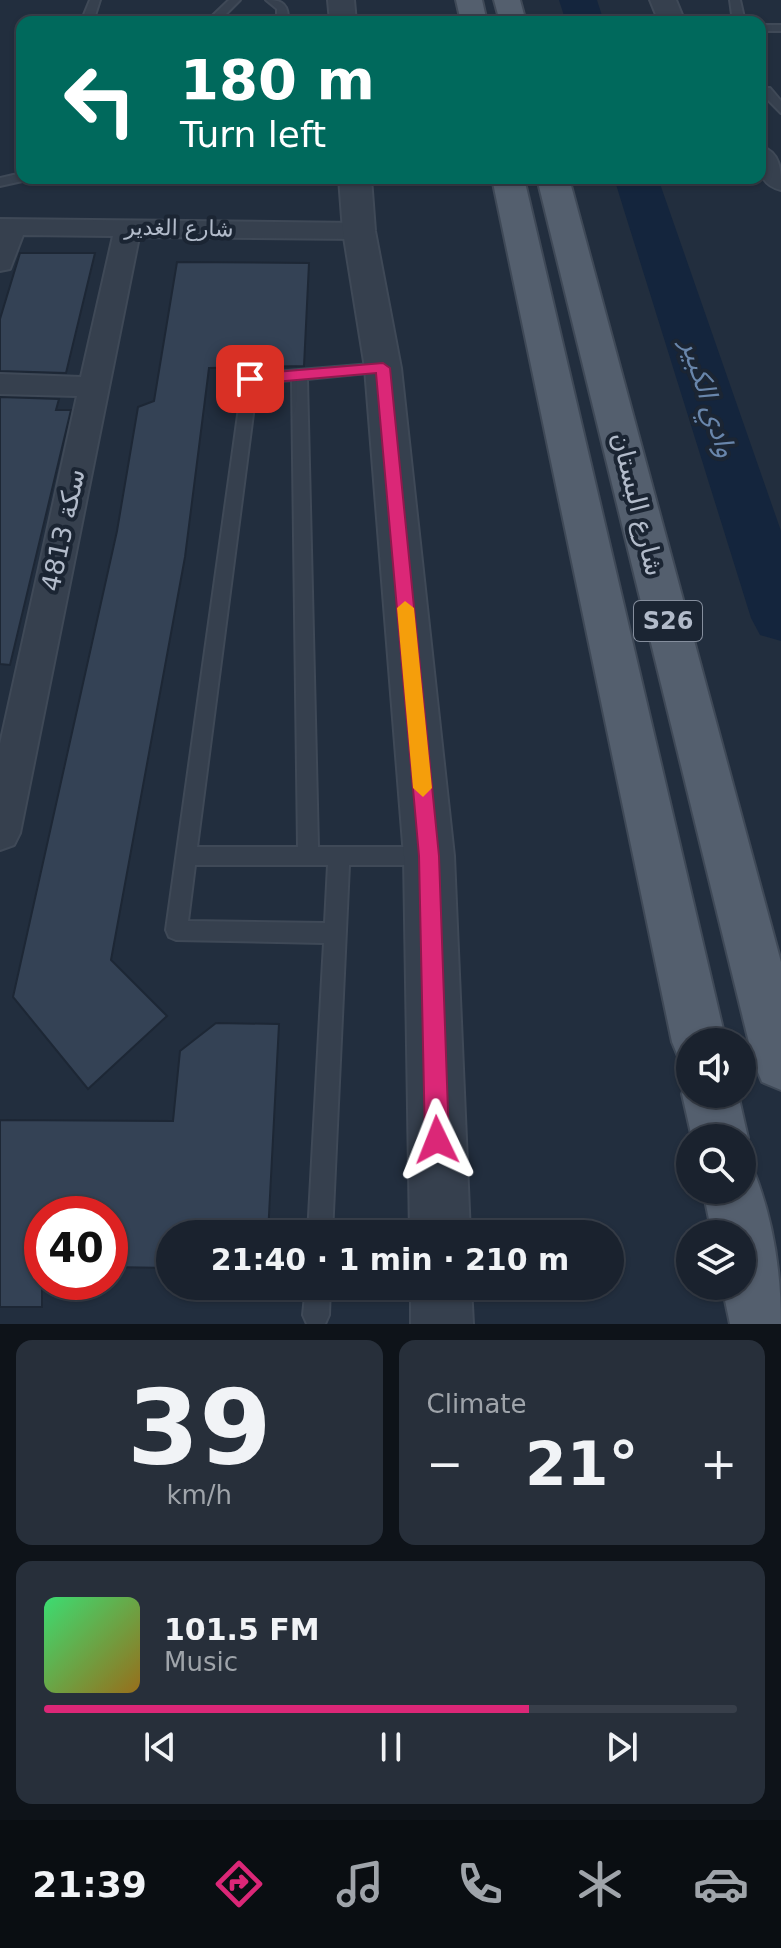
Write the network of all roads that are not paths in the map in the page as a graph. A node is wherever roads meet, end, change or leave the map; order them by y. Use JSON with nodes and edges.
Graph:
{"nodes":[{"id":1,"x":235,"y":0,"type":"edge"},
{"id":2,"x":271,"y":0,"type":"edge"},
{"id":3,"x":218,"y":16,"type":"edge"},
{"id":4,"x":283,"y":16,"type":"edge"},
{"id":5,"x":766,"y":91,"type":"dead end"},
{"id":6,"x":781,"y":109,"type":"edge"},
{"id":7,"x":766,"y":162,"type":"edge"},
{"id":8,"x":781,"y":181,"type":"edge"},
{"id":9,"x":355,"y":184,"type":"edge"},
{"id":10,"x":509,"y":184,"type":"edge"},
{"id":11,"x":555,"y":184,"type":"edge"},
{"id":12,"x":6,"y":227,"type":"edge"},
{"id":13,"x":128,"y":227,"type":"junction"},
{"id":14,"x":359,"y":231,"type":"junction"},
{"id":15,"x":0,"y":263,"type":"edge"},
{"id":16,"x":383,"y":368,"type":"junction"},
{"id":17,"x":299,"y":375,"type":"junction"},
{"id":18,"x":0,"y":384,"type":"edge"},
{"id":19,"x":93,"y":387,"type":"junction"},
{"id":20,"x":0,"y":833,"type":"edge"},
{"id":21,"x":185,"y":856,"type":"junction"},
{"id":22,"x":308,"y":856,"type":"junction"},
{"id":23,"x":339,"y":856,"type":"junction"},
{"id":24,"x":429,"y":856,"type":"junction"},
{"id":25,"x":335,"y":933,"type":"junction"},
{"id":26,"x":696,"y":1028,"type":"edge"},
{"id":27,"x":781,"y":1063,"type":"edge"},
{"id":28,"x":735,"y":1204,"type":"edge"},
{"id":29,"x":321,"y":1220,"type":"edge"},
{"id":30,"x":440,"y":1220,"type":"edge"},
{"id":31,"x":317,"y":1300,"type":"edge"},
{"id":32,"x":441,"y":1300,"type":"edge"},
{"id":33,"x":316,"y":1315,"type":"dead end"},
{"id":34,"x":442,"y":1324,"type":"edge"},
{"id":35,"x":761,"y":1324,"type":"edge"}],
"edges":[{"from":1,"to":3,"type":"lane"},
{"from":2,"to":4,"type":"lane"},
{"from":5,"to":6,"type":"lane"},
{"from":7,"to":8,"type":"street"},
{"from":9,"to":14,"type":"street"},
{"from":10,"to":26,"type":"main road","name":"شارع البستان","number":"S26"},
{"from":11,"to":27,"type":"main road","name":"شارع البستان","number":"S26"},
{"from":12,"to":13,"type":"street","name":"شارع الغدير"},
{"from":12,"to":15,"type":"street"},
{"from":13,"to":14,"type":"street","name":"شارع الغدير"},
{"from":13,"to":19,"type":"street","name":"سكة 4813"},
{"from":14,"to":16,"type":"street"},
{"from":16,"to":17,"type":"lane"},
{"from":16,"to":24,"type":"street"},
{"from":17,"to":21,"type":"lane"},
{"from":17,"to":22,"type":"lane"},
{"from":18,"to":19,"type":"street"},
{"from":19,"to":20,"type":"street","name":"سكة 4813"},
{"from":21,"to":22,"type":"lane"},
{"from":21,"to":25,"type":"lane"},
{"from":22,"to":23,"type":"lane"},
{"from":23,"to":24,"type":"lane"},
{"from":23,"to":25,"type":"lane"},
{"from":24,"to":30,"type":"street"},
{"from":25,"to":29,"type":"lane"},
{"from":28,"to":35,"type":"main road"},
{"from":31,"to":33,"type":"lane"},
{"from":32,"to":34,"type":"street"}]}
